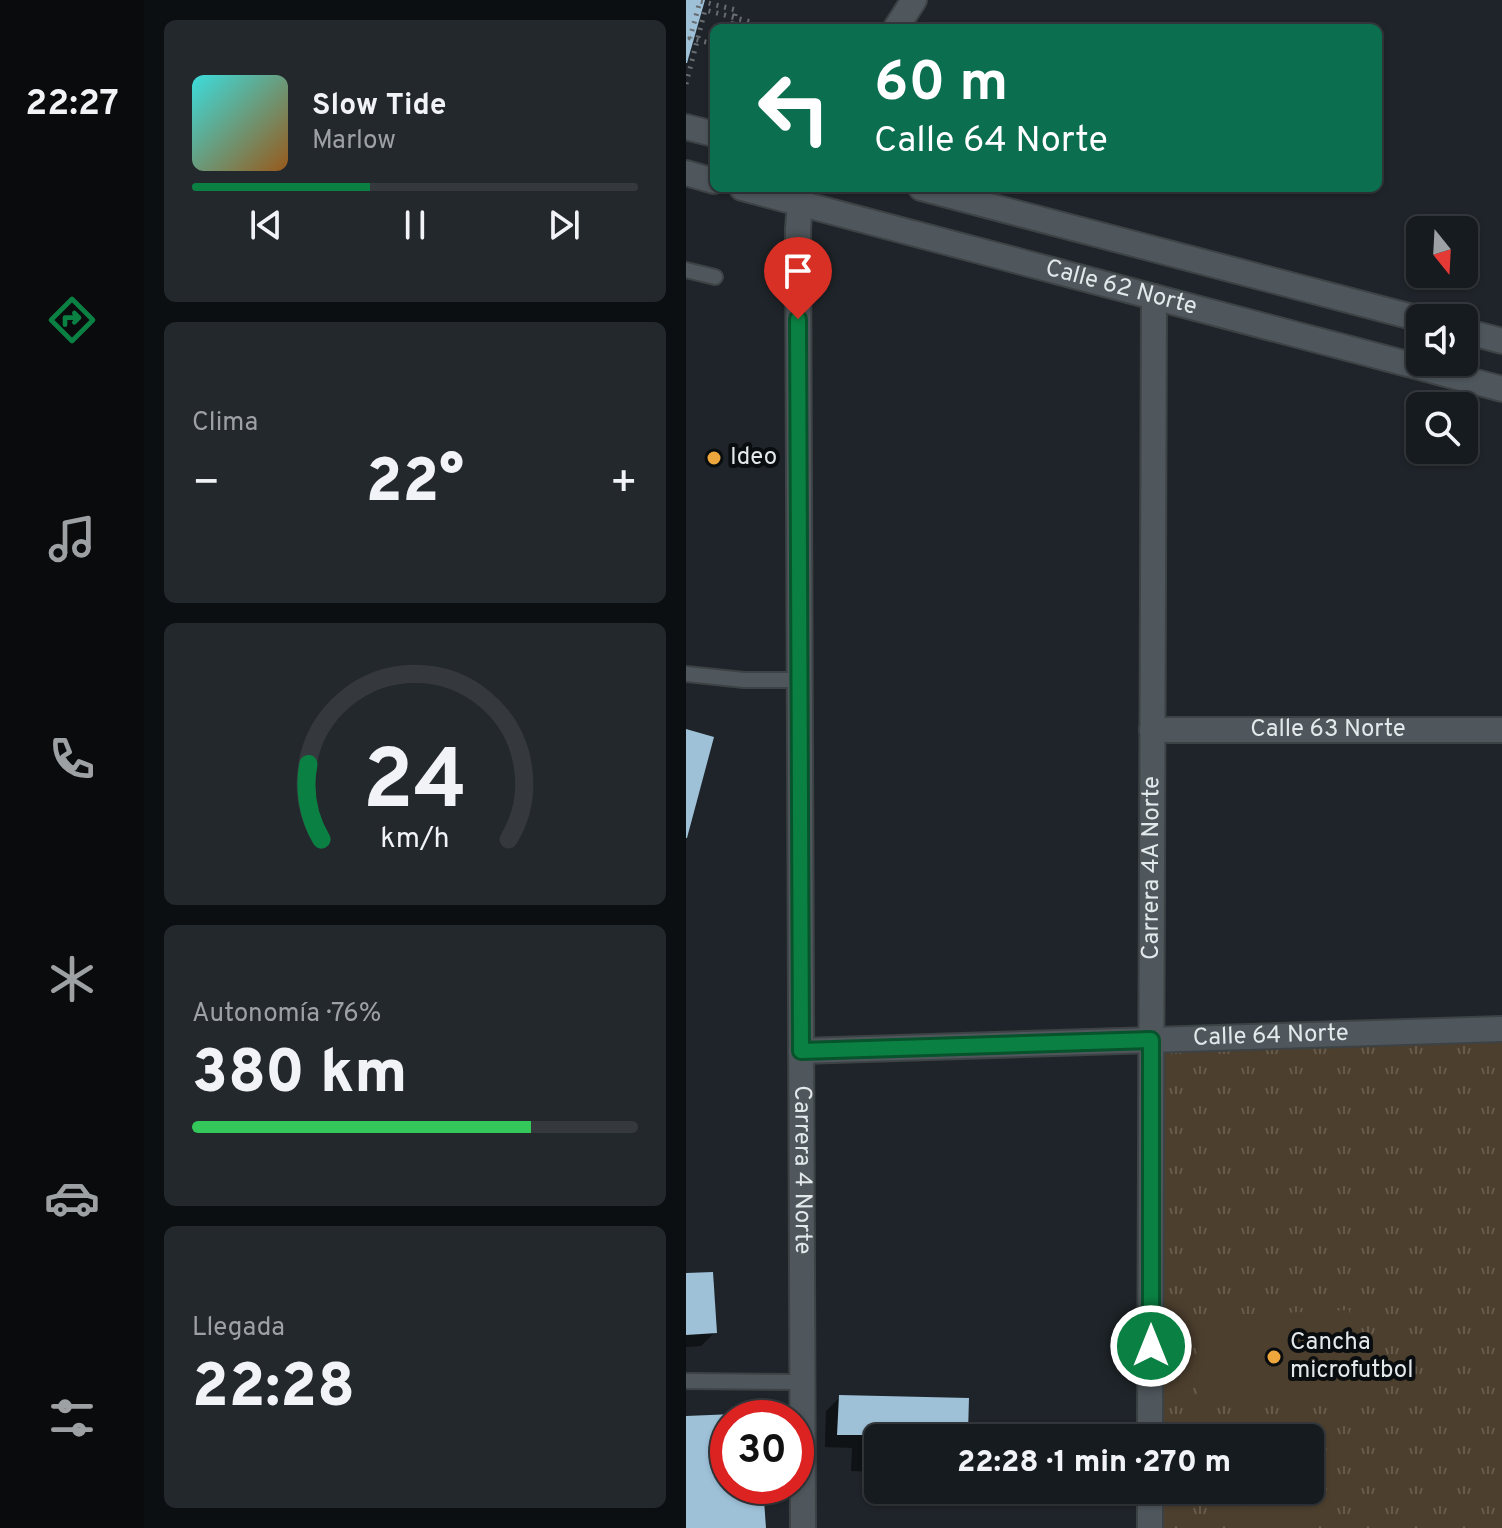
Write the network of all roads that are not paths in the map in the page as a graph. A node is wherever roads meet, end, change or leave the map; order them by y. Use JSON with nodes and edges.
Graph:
{"nodes":[{"id":1,"x":914,"y":0,"type":"edge"},
{"id":2,"x":899,"y":24,"type":"edge"},
{"id":3,"x":686,"y":127,"type":"edge"},
{"id":4,"x":710,"y":133,"type":"edge"},
{"id":5,"x":686,"y":173,"type":"edge"},
{"id":6,"x":710,"y":180,"type":"edge"},
{"id":7,"x":775,"y":192,"type":"edge"},
{"id":8,"x":936,"y":192,"type":"edge"},
{"id":9,"x":800,"y":195,"type":"edge"},
{"id":10,"x":686,"y":270,"type":"edge"},
{"id":11,"x":715,"y":277,"type":"dead end"},
{"id":12,"x":1154,"y":297,"type":"junction"},
{"id":13,"x":1406,"y":315,"type":"edge"},
{"id":14,"x":1478,"y":335,"type":"edge"},
{"id":15,"x":1502,"y":341,"type":"edge"},
{"id":16,"x":1502,"y":389,"type":"edge"},
{"id":17,"x":686,"y":674,"type":"edge"},
{"id":18,"x":800,"y":680,"type":"junction"},
{"id":19,"x":1152,"y":730,"type":"junction"},
{"id":20,"x":1502,"y":730,"type":"edge"},
{"id":21,"x":1502,"y":1029,"type":"edge"},
{"id":22,"x":1151,"y":1040,"type":"junction"},
{"id":23,"x":801,"y":1051,"type":"junction"},
{"id":24,"x":686,"y":1381,"type":"edge"},
{"id":25,"x":802,"y":1382,"type":"junction"},
{"id":26,"x":1150,"y":1424,"type":"edge"},
{"id":27,"x":1150,"y":1504,"type":"edge"},
{"id":28,"x":803,"y":1528,"type":"edge"},
{"id":29,"x":1150,"y":1528,"type":"edge"}],
"edges":[{"from":1,"to":2,"type":"street"},
{"from":3,"to":4,"type":"street"},
{"from":5,"to":6,"type":"street"},
{"from":7,"to":9,"type":"street","name":"Calle 62 Norte"},
{"from":8,"to":13,"type":"street","name":"Calle 62 Norte"},
{"from":9,"to":12,"type":"street","name":"Calle 62 Norte"},
{"from":9,"to":18,"type":"street","name":"Carrera 4 Norte"},
{"from":10,"to":11,"type":"lane"},
{"from":12,"to":16,"type":"street","name":"Calle 62 Norte"},
{"from":12,"to":19,"type":"street","name":"Carrera 4A Norte"},
{"from":14,"to":15,"type":"street"},
{"from":17,"to":18,"type":"lane"},
{"from":18,"to":23,"type":"street","name":"Carrera 4 Norte"},
{"from":19,"to":20,"type":"street","name":"Calle 63 Norte"},
{"from":19,"to":22,"type":"street","name":"Carrera 4A Norte"},
{"from":21,"to":22,"type":"street","name":"Calle 64 Norte"},
{"from":22,"to":23,"type":"street","name":"Calle 64 Norte"},
{"from":22,"to":26,"type":"street","name":"Carrera 4A Norte"},
{"from":23,"to":25,"type":"street","name":"Carrera 4 Norte"},
{"from":24,"to":25,"type":"lane"},
{"from":25,"to":28,"type":"street","name":"Carrera 4 Norte"},
{"from":27,"to":29,"type":"street"}]}
